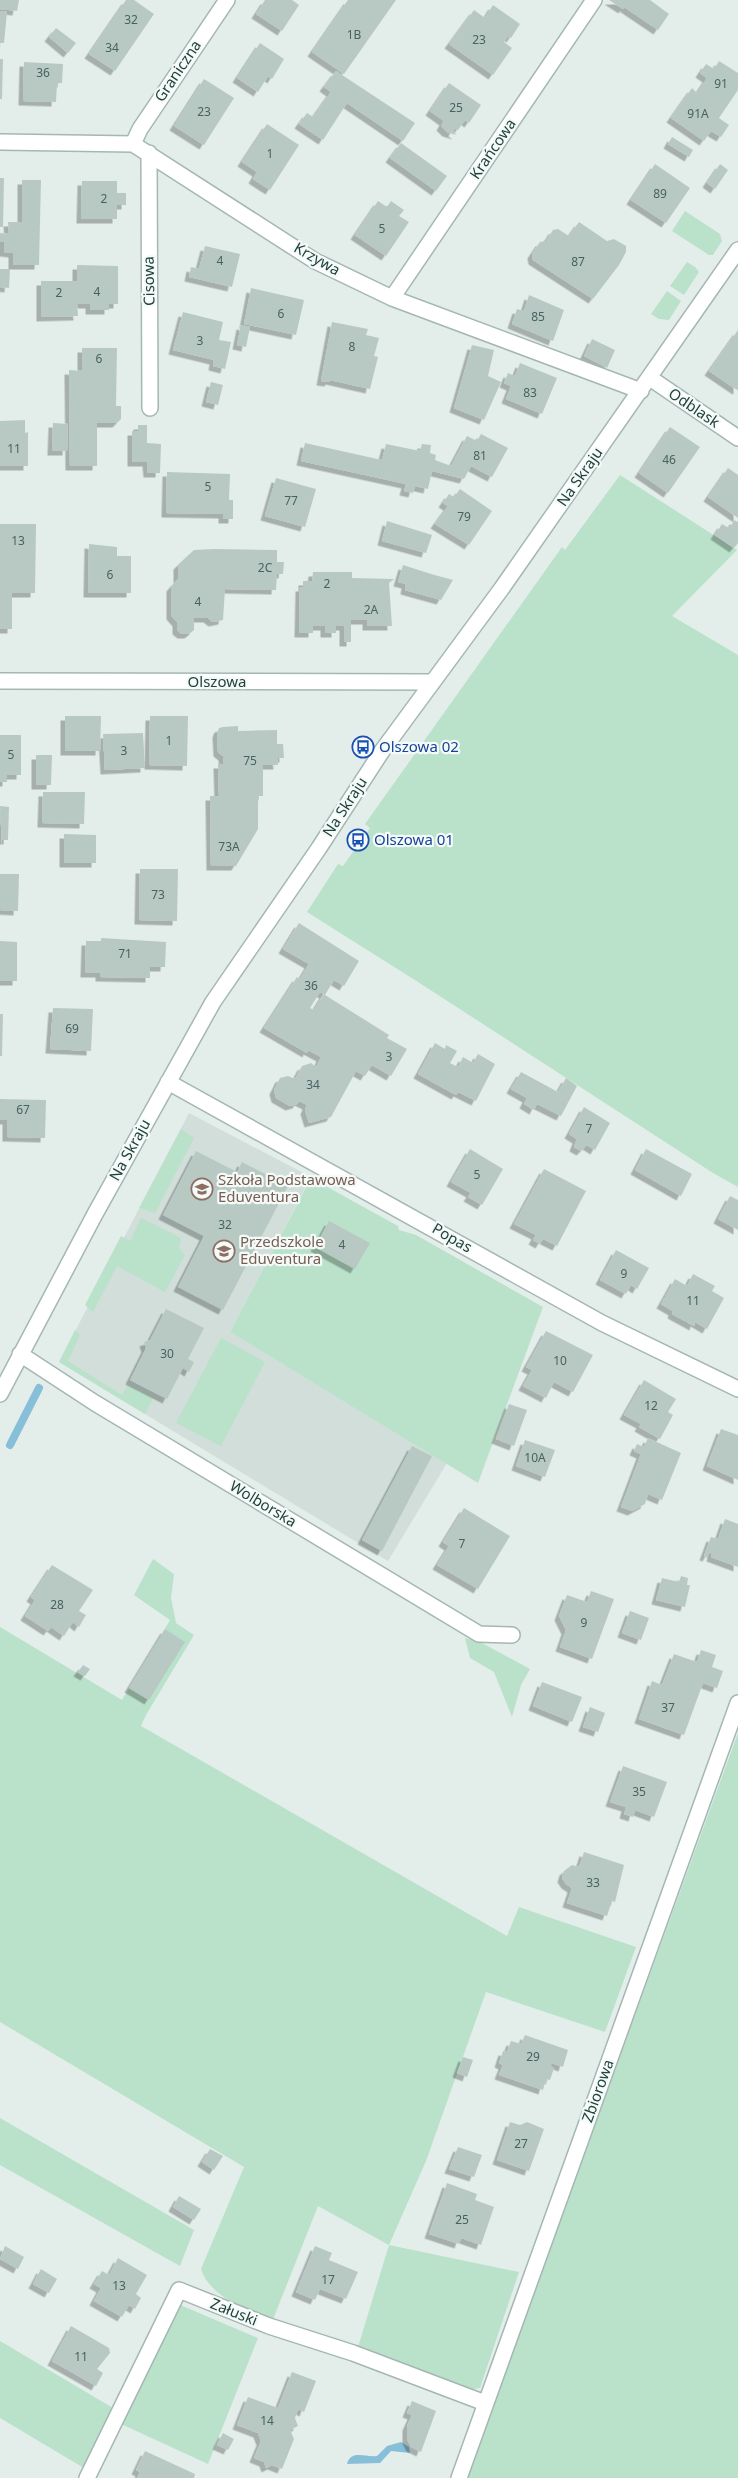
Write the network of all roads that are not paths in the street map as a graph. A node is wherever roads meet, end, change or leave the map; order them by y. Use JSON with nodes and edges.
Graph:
{"nodes":[{"id":1,"x":227,"y":0,"type":"edge"},
{"id":2,"x":594,"y":0,"type":"edge"},
{"id":3,"x":0,"y":142,"type":"edge"},
{"id":4,"x":133,"y":144,"type":"junction"},
{"id":5,"x":149,"y":153,"type":"junction"},
{"id":6,"x":738,"y":250,"type":"edge"},
{"id":7,"x":392,"y":298,"type":"junction"},
{"id":8,"x":650,"y":378,"type":"junction"},
{"id":9,"x":641,"y":391,"type":"junction"},
{"id":10,"x":150,"y":408,"type":"dead end"},
{"id":11,"x":738,"y":438,"type":"edge"},
{"id":12,"x":0,"y":681,"type":"edge"},
{"id":13,"x":433,"y":682,"type":"junction"},
{"id":14,"x":168,"y":1082,"type":"junction"},
{"id":15,"x":20,"y":1354,"type":"junction"},
{"id":16,"x":738,"y":1389,"type":"edge"},
{"id":17,"x":0,"y":1394,"type":"edge"},
{"id":18,"x":512,"y":1635,"type":"dead end"},
{"id":19,"x":738,"y":1703,"type":"edge"},
{"id":20,"x":486,"y":2403,"type":"junction"},
{"id":21,"x":87,"y":2478,"type":"edge"},
{"id":22,"x":459,"y":2478,"type":"edge"}],
"edges":[{"from":1,"to":4,"type":"street","name":"Graniczna"},
{"from":2,"to":7,"type":"street","name":"Krańcowa"},
{"from":3,"to":4,"type":"street","name":"Krzywa"},
{"from":4,"to":5,"type":"street","name":"Krzywa"},
{"from":5,"to":7,"type":"street","name":"Krzywa"},
{"from":5,"to":10,"type":"street","name":"Cisowa"},
{"from":6,"to":8,"type":"street","name":"Na Skraju"},
{"from":7,"to":9,"type":"street","name":"Krzywa"},
{"from":8,"to":9,"type":"street","name":"Na Skraju"},
{"from":8,"to":11,"type":"street","name":"Odblask"},
{"from":9,"to":13,"type":"street","name":"Na Skraju"},
{"from":12,"to":13,"type":"street","name":"Olszowa"},
{"from":13,"to":14,"type":"street","name":"Na Skraju"},
{"from":14,"to":15,"type":"street","name":"Na Skraju"},
{"from":14,"to":16,"type":"street","name":"Popas"},
{"from":15,"to":17,"type":"street","name":"Na Skraju"},
{"from":15,"to":18,"type":"street","name":"Wolborska"},
{"from":19,"to":20,"type":"street","name":"Zbiorowa"},
{"from":20,"to":21,"type":"street","name":"Załuski"},
{"from":20,"to":22,"type":"street","name":"Zbiorowa"}]}
